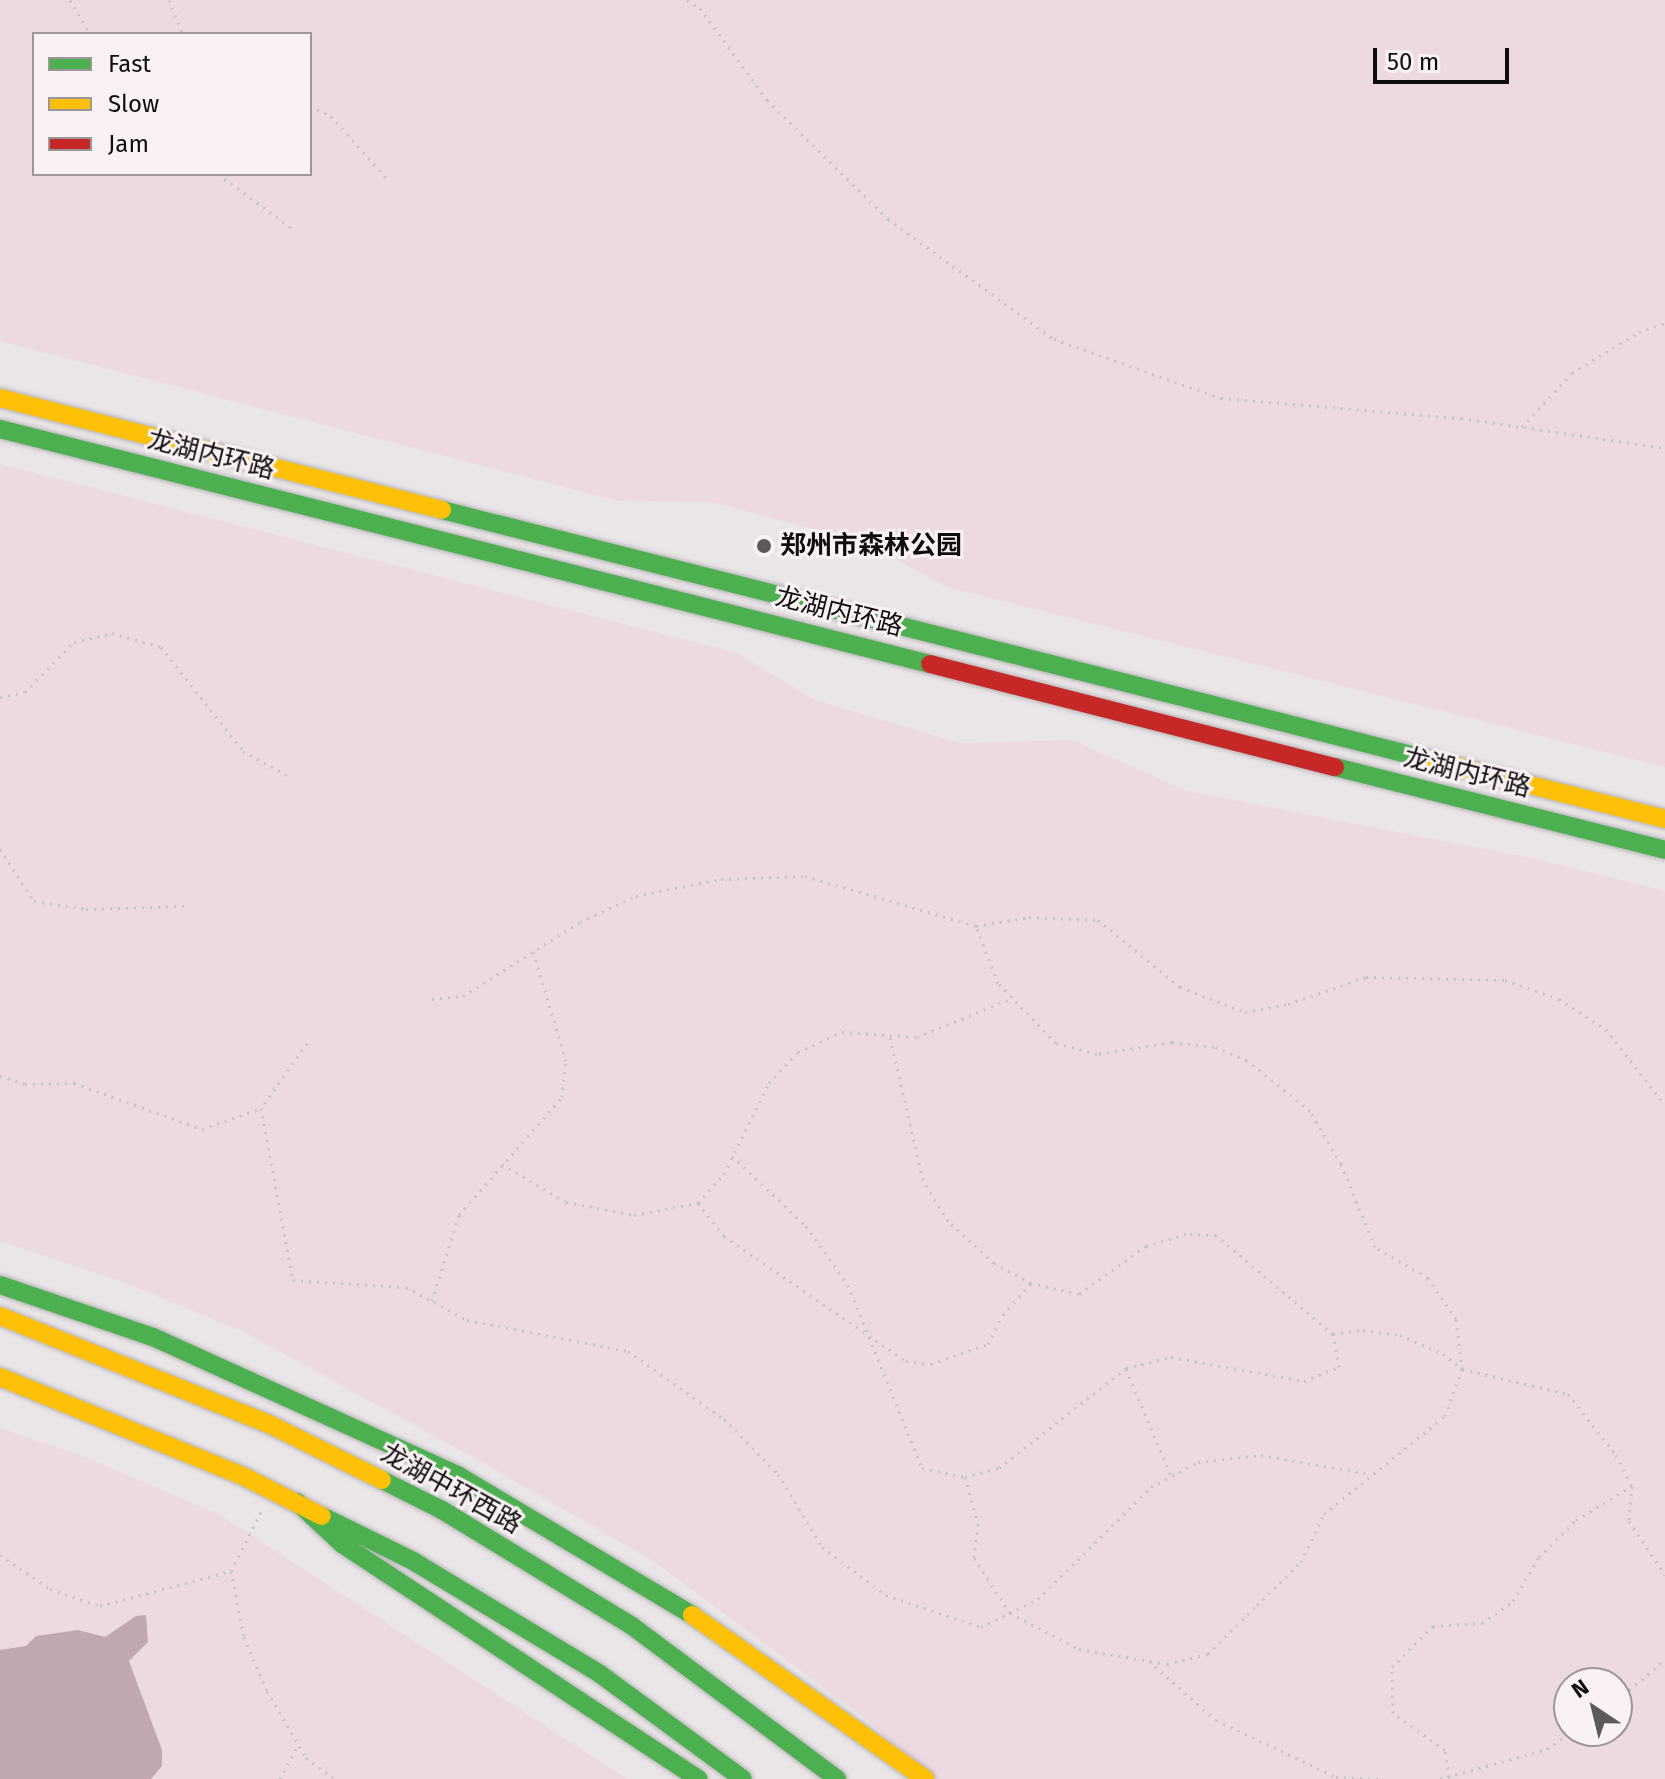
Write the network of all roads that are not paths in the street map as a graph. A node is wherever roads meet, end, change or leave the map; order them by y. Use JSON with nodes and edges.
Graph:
{"nodes":[{"id":1,"x":0,"y":398,"type":"edge"},
{"id":2,"x":0,"y":429,"type":"edge"},
{"id":3,"x":1665,"y":819,"type":"edge"},
{"id":4,"x":1665,"y":850,"type":"edge"},
{"id":5,"x":0,"y":1285,"type":"edge"},
{"id":6,"x":0,"y":1316,"type":"edge"},
{"id":7,"x":0,"y":1377,"type":"edge"},
{"id":8,"x":297,"y":1502,"type":"junction"},
{"id":9,"x":698,"y":1779,"type":"edge"},
{"id":10,"x":743,"y":1779,"type":"edge"},
{"id":11,"x":837,"y":1779,"type":"edge"},
{"id":12,"x":925,"y":1779,"type":"edge"}],
"edges":[{"from":1,"to":3,"type":"main road","name":"龙湖内环路"},
{"from":2,"to":4,"type":"main road","name":"龙湖内环路"},
{"from":5,"to":12,"type":"main road"},
{"from":6,"to":11,"type":"main road","name":"龙湖中环西路"},
{"from":7,"to":8,"type":"main road"},
{"from":8,"to":9,"type":"main road"},
{"from":8,"to":10,"type":"main road"}]}
